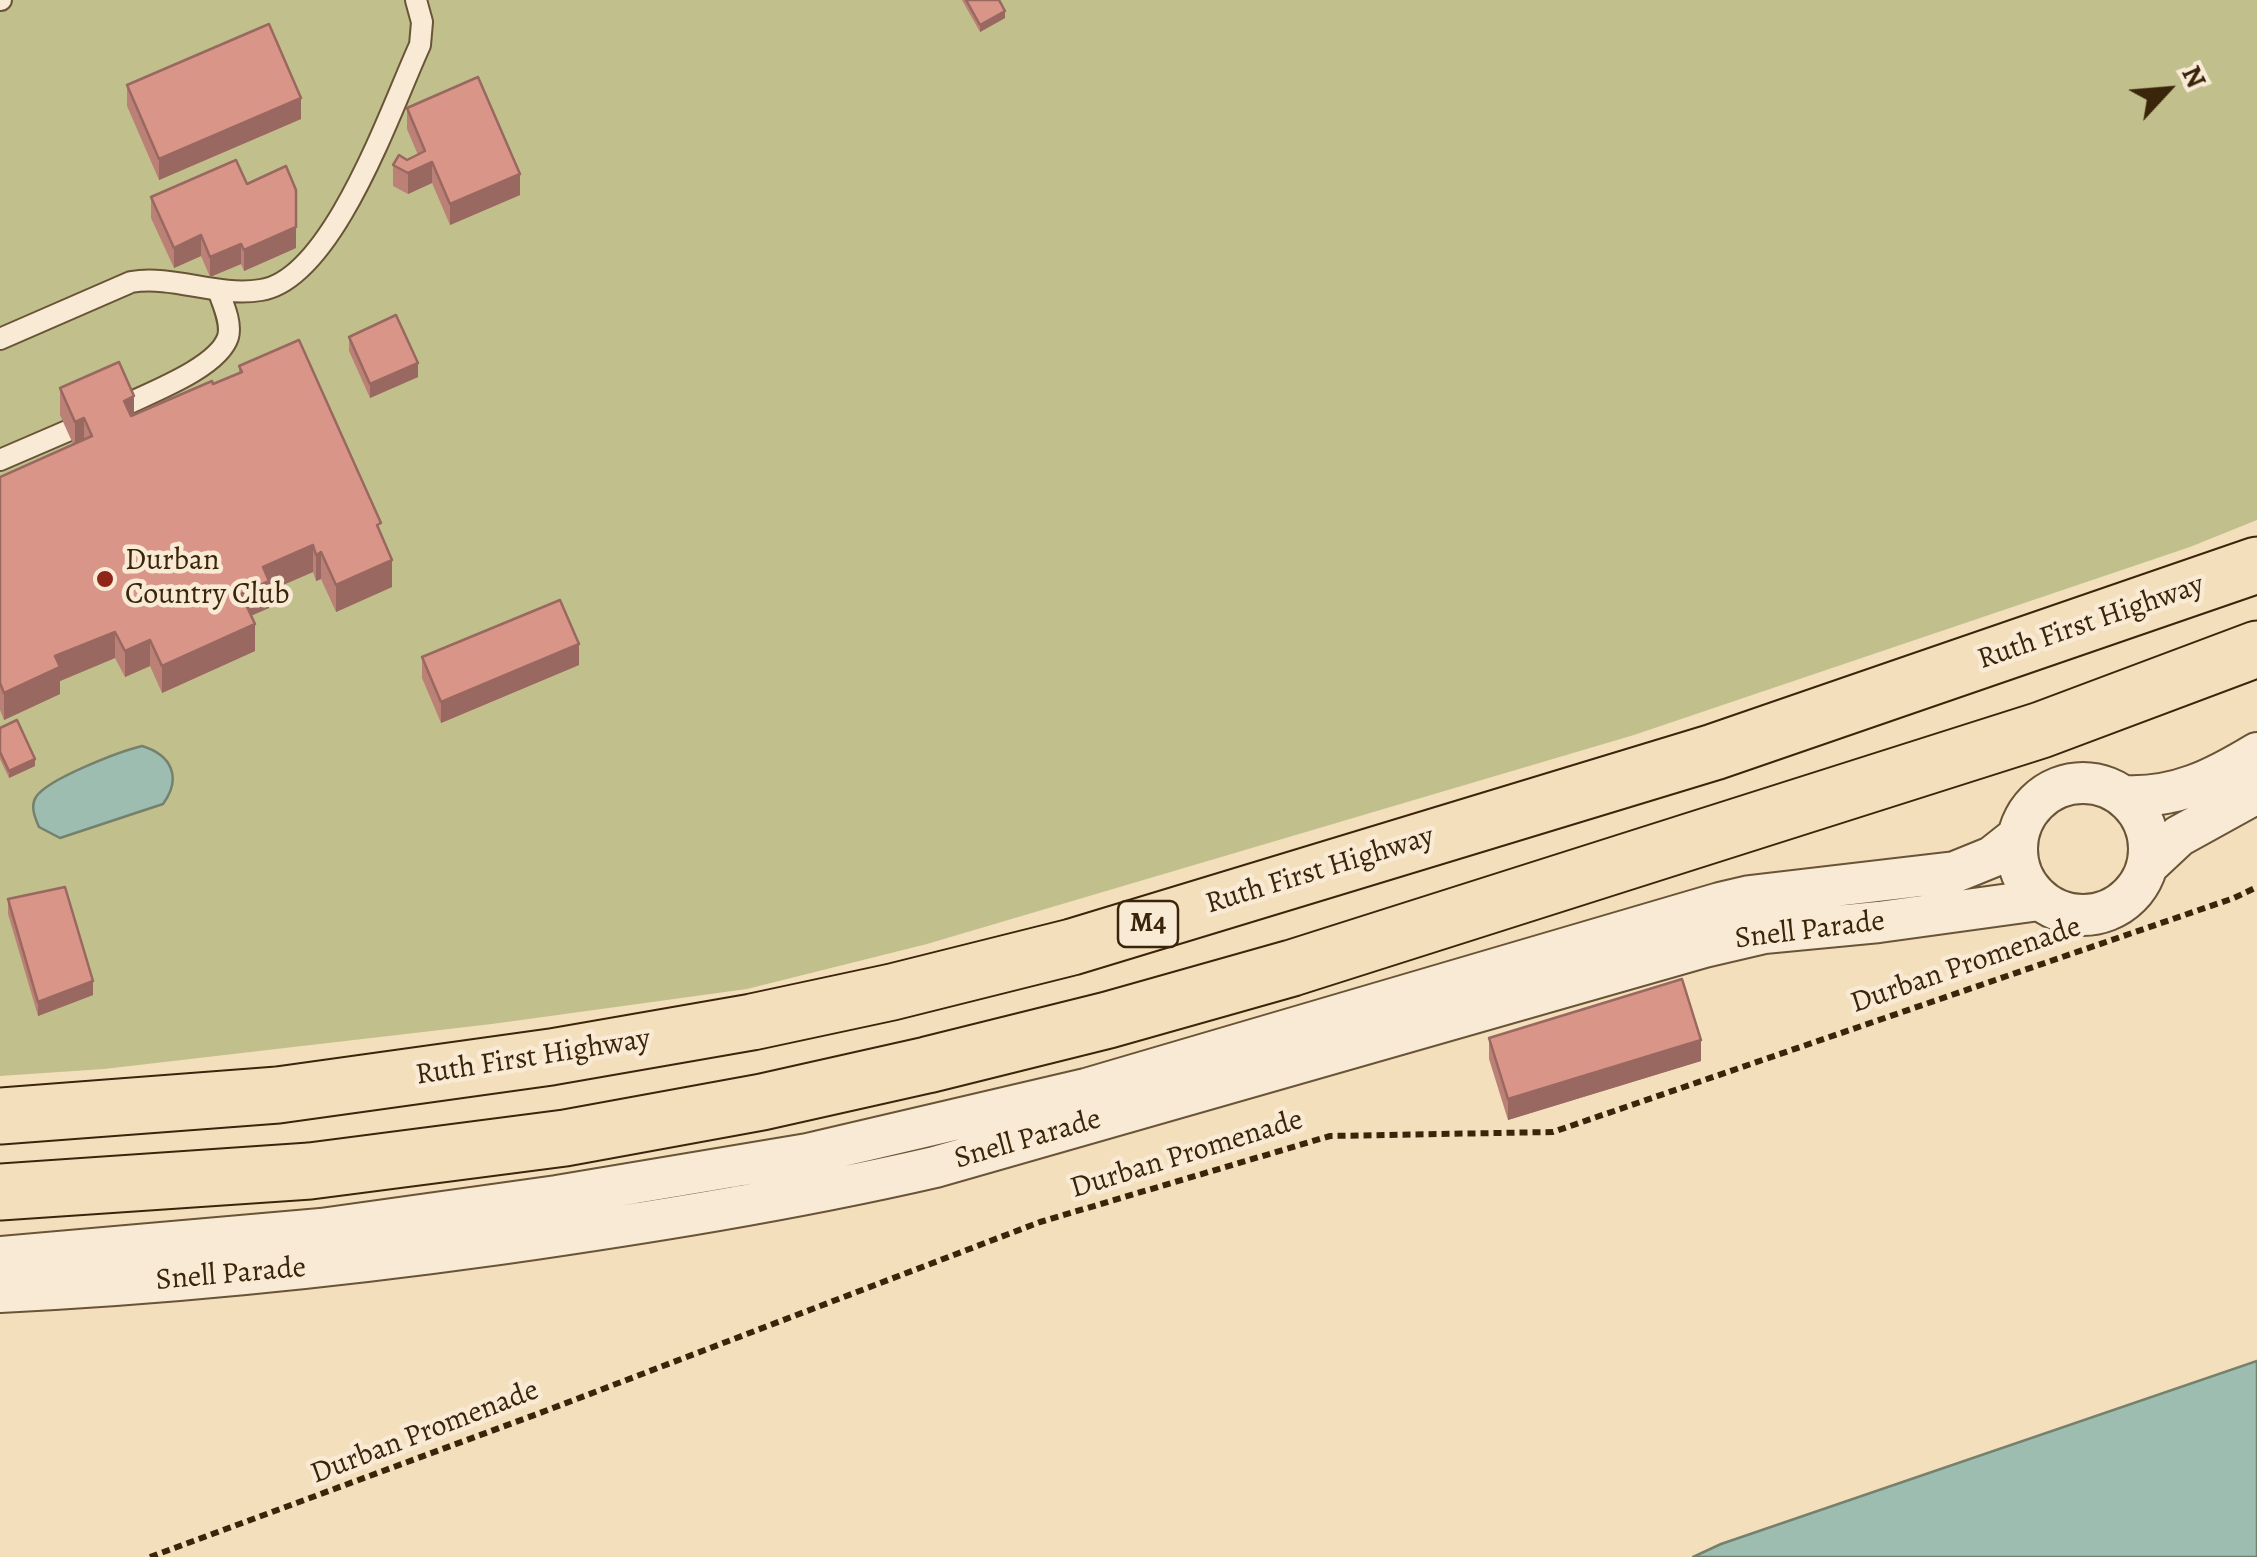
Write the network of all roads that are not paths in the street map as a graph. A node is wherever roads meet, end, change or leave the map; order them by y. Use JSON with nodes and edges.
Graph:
{"nodes":[{"id":1,"x":416,"y":0,"type":"edge"},
{"id":2,"x":218,"y":290,"type":"junction"},
{"id":3,"x":0,"y":339,"type":"edge"},
{"id":4,"x":121,"y":406,"type":"edge"},
{"id":5,"x":72,"y":429,"type":"edge"},
{"id":6,"x":0,"y":460,"type":"edge"},
{"id":7,"x":2257,"y":564,"type":"edge"},
{"id":8,"x":2257,"y":649,"type":"edge"},
{"id":9,"x":2257,"y":753,"type":"edge"},
{"id":10,"x":2257,"y":793,"type":"edge"},
{"id":11,"x":2123,"y":796,"type":"junction"},
{"id":12,"x":2016,"y":838,"type":"junction"},
{"id":13,"x":2148,"y":865,"type":"junction"},
{"id":14,"x":2039,"y":900,"type":"junction"},
{"id":15,"x":0,"y":1116,"type":"edge"},
{"id":16,"x":0,"y":1192,"type":"edge"},
{"id":17,"x":0,"y":1257,"type":"edge"},
{"id":18,"x":0,"y":1292,"type":"edge"}],
"edges":[{"from":1,"to":2,"type":"lane"},
{"from":2,"to":3,"type":"lane"},
{"from":2,"to":4,"type":"lane"},
{"from":5,"to":6,"type":"lane"},
{"from":7,"to":15,"type":"highway","name":"Ruth First Highway","number":"M4"},
{"from":8,"to":16,"type":"highway"},
{"from":9,"to":11,"type":"street"},
{"from":10,"to":13,"type":"street"},
{"from":11,"to":12,"type":"street"},
{"from":11,"to":13,"type":"street"},
{"from":12,"to":14,"type":"street"},
{"from":12,"to":17,"type":"street","name":"Snell Parade"},
{"from":13,"to":14,"type":"street"},
{"from":14,"to":18,"type":"street","name":"Snell Parade"}]}
